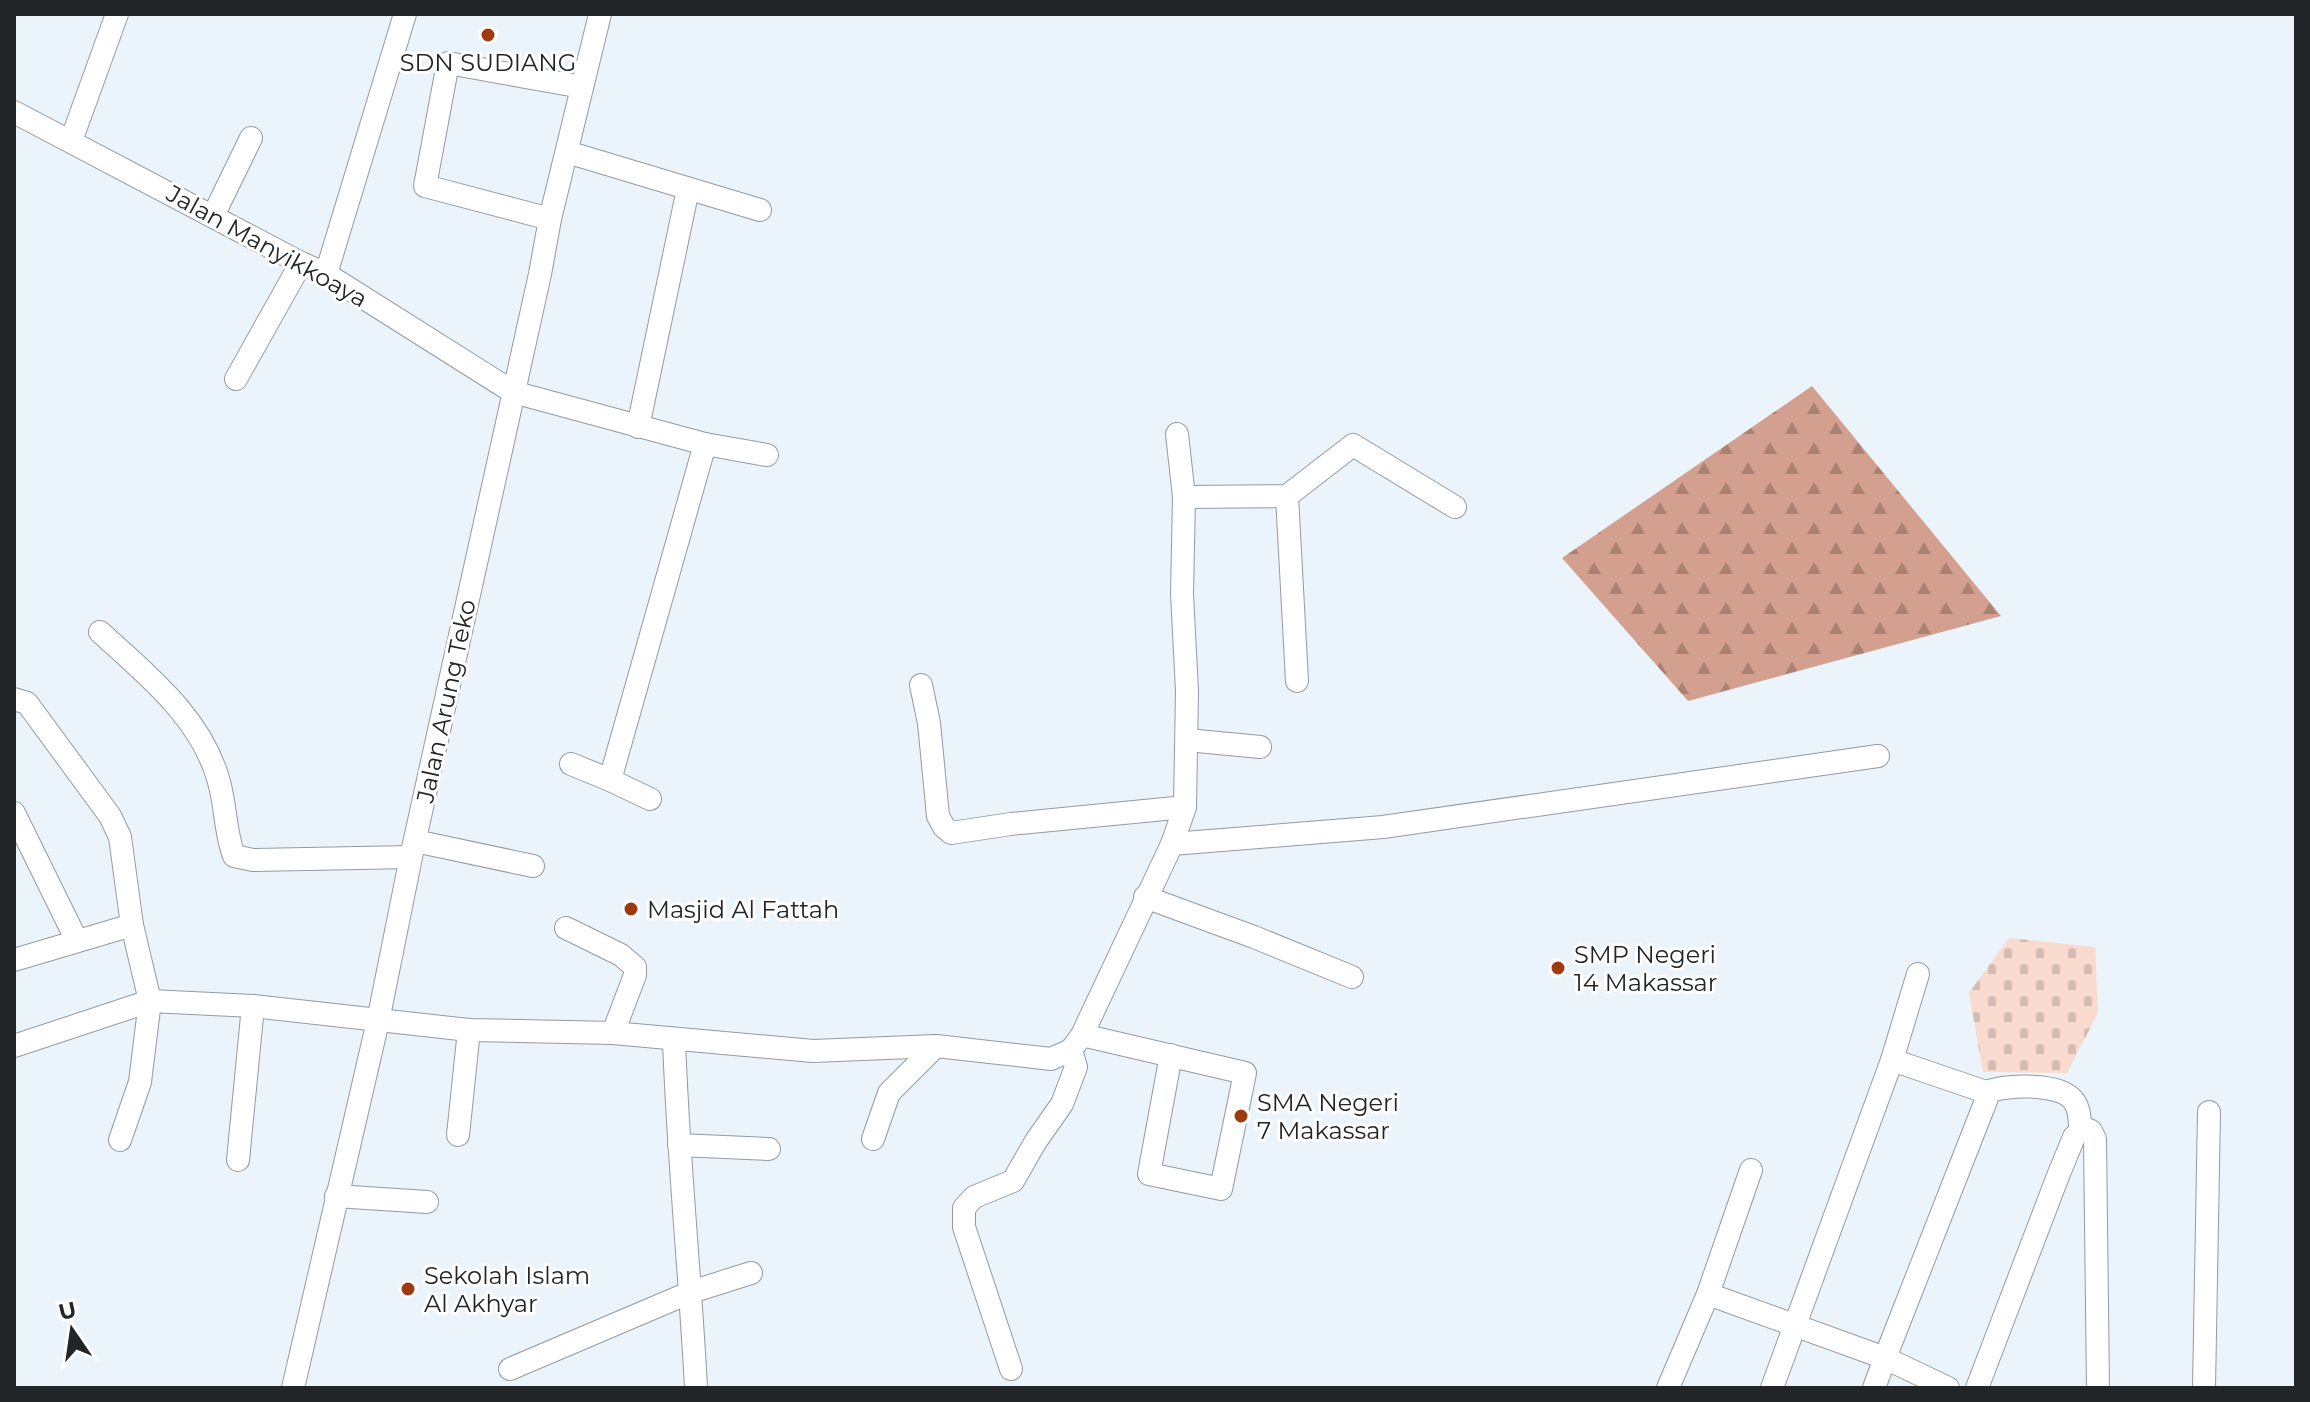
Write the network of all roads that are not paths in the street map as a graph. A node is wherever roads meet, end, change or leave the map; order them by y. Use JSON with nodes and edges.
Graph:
{"nodes":[{"id":1,"x":117,"y":14,"type":"edge"},
{"id":2,"x":405,"y":14,"type":"edge"},
{"id":3,"x":600,"y":14,"type":"edge"},
{"id":4,"x":582,"y":87,"type":"junction"},
{"id":5,"x":14,"y":112,"type":"edge"},
{"id":6,"x":251,"y":138,"type":"dead end"},
{"id":7,"x":71,"y":141,"type":"junction"},
{"id":8,"x":567,"y":152,"type":"junction"},
{"id":9,"x":688,"y":189,"type":"junction"},
{"id":10,"x":760,"y":210,"type":"dead end"},
{"id":11,"x":213,"y":216,"type":"junction"},
{"id":12,"x":550,"y":219,"type":"junction"},
{"id":13,"x":301,"y":263,"type":"junction"},
{"id":14,"x":326,"y":274,"type":"junction"},
{"id":15,"x":236,"y":379,"type":"dead end"},
{"id":16,"x":513,"y":392,"type":"junction"},
{"id":17,"x":638,"y":427,"type":"junction"},
{"id":18,"x":1177,"y":434,"type":"dead end"},
{"id":19,"x":705,"y":444,"type":"junction"},
{"id":20,"x":767,"y":455,"type":"dead end"},
{"id":21,"x":1287,"y":496,"type":"junction"},
{"id":22,"x":1184,"y":497,"type":"junction"},
{"id":23,"x":1455,"y":507,"type":"dead end"},
{"id":24,"x":100,"y":632,"type":"dead end"},
{"id":25,"x":1297,"y":681,"type":"dead end"},
{"id":26,"x":921,"y":685,"type":"dead end"},
{"id":27,"x":14,"y":699,"type":"edge"},
{"id":28,"x":1187,"y":740,"type":"junction"},
{"id":29,"x":1260,"y":747,"type":"dead end"},
{"id":30,"x":1878,"y":756,"type":"dead end"},
{"id":31,"x":571,"y":764,"type":"dead end"},
{"id":32,"x":610,"y":780,"type":"junction"},
{"id":33,"x":650,"y":799,"type":"dead end"},
{"id":34,"x":1185,"y":807,"type":"junction"},
{"id":35,"x":14,"y":813,"type":"edge"},
{"id":36,"x":1172,"y":844,"type":"junction"},
{"id":37,"x":413,"y":849,"type":"junction"},
{"id":38,"x":533,"y":866,"type":"dead end"},
{"id":39,"x":1145,"y":897,"type":"junction"},
{"id":40,"x":132,"y":925,"type":"junction"},
{"id":41,"x":566,"y":928,"type":"dead end"},
{"id":42,"x":77,"y":941,"type":"junction"},
{"id":43,"x":14,"y":960,"type":"edge"},
{"id":44,"x":1918,"y":974,"type":"dead end"},
{"id":45,"x":1352,"y":977,"type":"dead end"},
{"id":46,"x":150,"y":1001,"type":"junction"},
{"id":47,"x":253,"y":1006,"type":"junction"},
{"id":48,"x":378,"y":1021,"type":"junction"},
{"id":49,"x":469,"y":1030,"type":"junction"},
{"id":50,"x":613,"y":1033,"type":"junction"},
{"id":51,"x":674,"y":1040,"type":"junction"},
{"id":52,"x":1076,"y":1042,"type":"junction"},
{"id":53,"x":14,"y":1046,"type":"edge"},
{"id":54,"x":936,"y":1046,"type":"junction"},
{"id":55,"x":1171,"y":1055,"type":"junction"},
{"id":56,"x":1892,"y":1060,"type":"junction"},
{"id":57,"x":1986,"y":1092,"type":"junction"},
{"id":58,"x":2209,"y":1112,"type":"dead end"},
{"id":59,"x":2080,"y":1131,"type":"junction"},
{"id":60,"x":458,"y":1135,"type":"dead end"},
{"id":61,"x":873,"y":1139,"type":"dead end"},
{"id":62,"x":120,"y":1140,"type":"dead end"},
{"id":63,"x":679,"y":1145,"type":"junction"},
{"id":64,"x":769,"y":1149,"type":"dead end"},
{"id":65,"x":238,"y":1160,"type":"dead end"},
{"id":66,"x":1751,"y":1170,"type":"dead end"},
{"id":67,"x":336,"y":1196,"type":"junction"},
{"id":68,"x":427,"y":1202,"type":"dead end"},
{"id":69,"x":751,"y":1273,"type":"dead end"},
{"id":70,"x":691,"y":1292,"type":"junction"},
{"id":71,"x":1708,"y":1294,"type":"junction"},
{"id":72,"x":1796,"y":1327,"type":"junction"},
{"id":73,"x":1885,"y":1358,"type":"junction"},
{"id":74,"x":510,"y":1369,"type":"dead end"},
{"id":75,"x":1011,"y":1369,"type":"dead end"},
{"id":76,"x":293,"y":1388,"type":"edge"},
{"id":77,"x":696,"y":1388,"type":"edge"},
{"id":78,"x":1668,"y":1388,"type":"edge"},
{"id":79,"x":1772,"y":1388,"type":"edge"},
{"id":80,"x":1874,"y":1388,"type":"edge"},
{"id":81,"x":1948,"y":1388,"type":"edge"},
{"id":82,"x":1977,"y":1388,"type":"edge"},
{"id":83,"x":2098,"y":1388,"type":"edge"},
{"id":84,"x":2204,"y":1388,"type":"edge"}],
"edges":[{"from":1,"to":7,"type":"street"},
{"from":2,"to":14,"type":"street"},
{"from":3,"to":4,"type":"street","name":"Jalan Arung Teko"},
{"from":4,"to":8,"type":"street","name":"Jalan Arung Teko"},
{"from":4,"to":12,"type":"street"},
{"from":5,"to":7,"type":"street","name":"Jalan Manyikkoaya"},
{"from":6,"to":11,"type":"street"},
{"from":7,"to":11,"type":"street","name":"Jalan Manyikkoaya"},
{"from":8,"to":9,"type":"street"},
{"from":8,"to":12,"type":"street","name":"Jalan Arung Teko"},
{"from":9,"to":10,"type":"street"},
{"from":9,"to":17,"type":"street"},
{"from":11,"to":13,"type":"street","name":"Jalan Manyikkoaya"},
{"from":12,"to":16,"type":"street","name":"Jalan Arung Teko"},
{"from":13,"to":14,"type":"street","name":"Jalan Manyikkoaya"},
{"from":13,"to":15,"type":"street"},
{"from":14,"to":16,"type":"street","name":"Jalan Manyikkoaya"},
{"from":16,"to":17,"type":"street","name":"Jalan Manyikkoaya"},
{"from":16,"to":37,"type":"street","name":"Jalan Arung Teko"},
{"from":17,"to":19,"type":"street","name":"Jalan Manyikkoaya"},
{"from":18,"to":22,"type":"street"},
{"from":19,"to":20,"type":"street","name":"Jalan Manyikkoaya"},
{"from":19,"to":32,"type":"street"},
{"from":21,"to":22,"type":"street"},
{"from":21,"to":23,"type":"street"},
{"from":21,"to":25,"type":"street"},
{"from":22,"to":28,"type":"street"},
{"from":24,"to":37,"type":"street"},
{"from":26,"to":34,"type":"street"},
{"from":27,"to":40,"type":"street"},
{"from":28,"to":29,"type":"street"},
{"from":28,"to":34,"type":"street"},
{"from":30,"to":36,"type":"street"},
{"from":31,"to":32,"type":"street"},
{"from":32,"to":33,"type":"street"},
{"from":34,"to":36,"type":"street"},
{"from":35,"to":42,"type":"street"},
{"from":36,"to":39,"type":"street"},
{"from":37,"to":38,"type":"street"},
{"from":37,"to":48,"type":"street","name":"Jalan Arung Teko"},
{"from":39,"to":45,"type":"street"},
{"from":39,"to":52,"type":"street"},
{"from":40,"to":42,"type":"street"},
{"from":40,"to":46,"type":"street"},
{"from":41,"to":50,"type":"street"},
{"from":42,"to":43,"type":"street"},
{"from":44,"to":56,"type":"street"},
{"from":46,"to":47,"type":"street"},
{"from":46,"to":53,"type":"street"},
{"from":46,"to":62,"type":"street"},
{"from":47,"to":48,"type":"street"},
{"from":47,"to":65,"type":"street"},
{"from":48,"to":49,"type":"street"},
{"from":48,"to":67,"type":"street","name":"Jalan Arung Teko"},
{"from":49,"to":50,"type":"street"},
{"from":49,"to":60,"type":"street"},
{"from":50,"to":51,"type":"street"},
{"from":51,"to":54,"type":"street"},
{"from":51,"to":63,"type":"street"},
{"from":52,"to":54,"type":"street"},
{"from":52,"to":55,"type":"street"},
{"from":52,"to":75,"type":"street"},
{"from":54,"to":61,"type":"street"},
{"from":55,"to":55,"type":"street"},
{"from":56,"to":57,"type":"street"},
{"from":56,"to":72,"type":"street"},
{"from":57,"to":59,"type":"street"},
{"from":57,"to":73,"type":"street"},
{"from":58,"to":84,"type":"street"},
{"from":59,"to":82,"type":"street"},
{"from":59,"to":83,"type":"street"},
{"from":63,"to":64,"type":"street"},
{"from":63,"to":70,"type":"street"},
{"from":66,"to":71,"type":"street"},
{"from":67,"to":68,"type":"street"},
{"from":67,"to":76,"type":"street","name":"Jalan Arung Teko"},
{"from":69,"to":70,"type":"street"},
{"from":70,"to":74,"type":"street"},
{"from":70,"to":77,"type":"street"},
{"from":71,"to":72,"type":"street"},
{"from":71,"to":78,"type":"street"},
{"from":72,"to":73,"type":"street"},
{"from":72,"to":79,"type":"street"},
{"from":73,"to":80,"type":"street"},
{"from":73,"to":81,"type":"street"}]}
